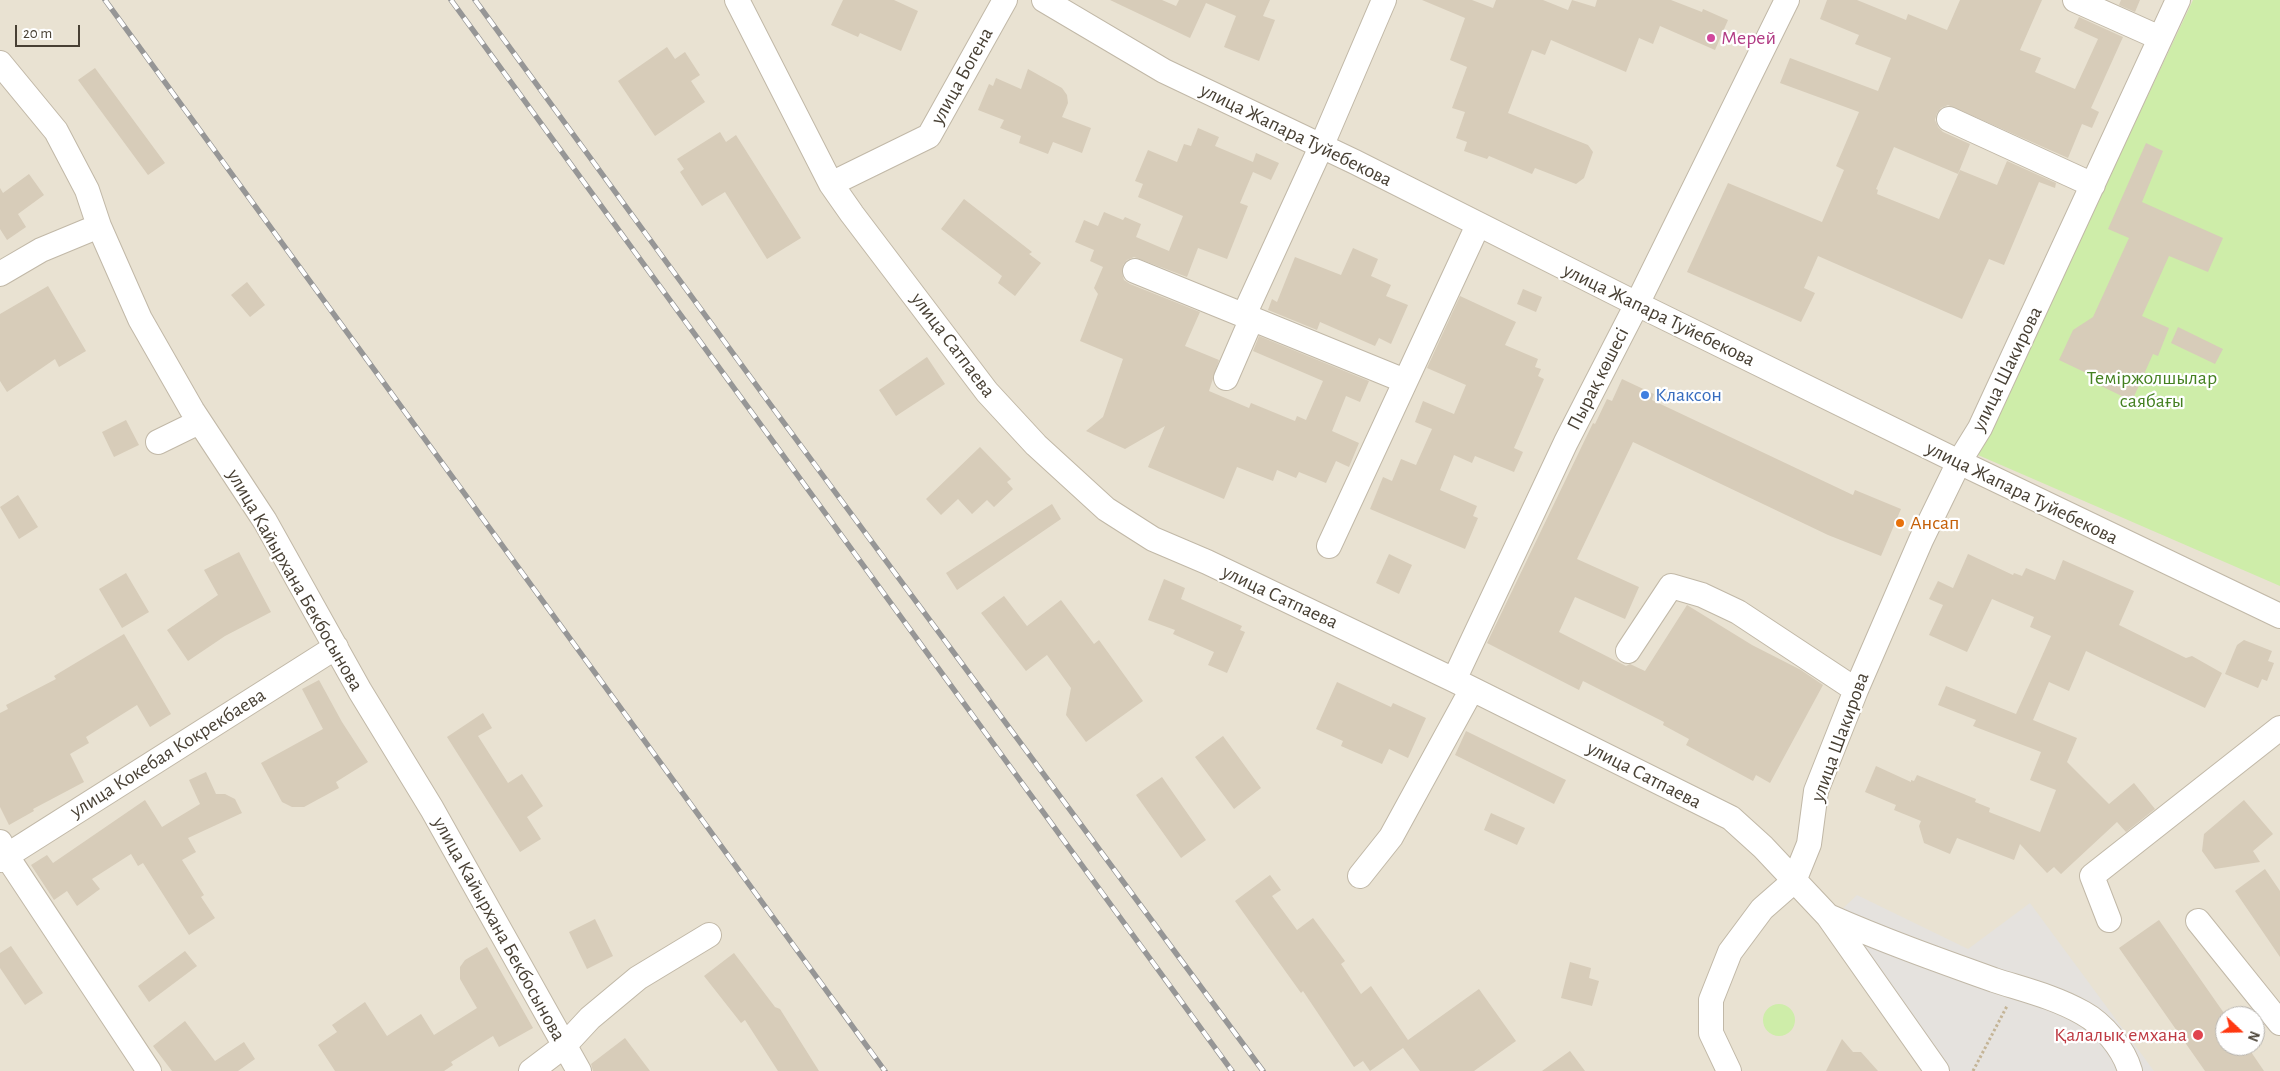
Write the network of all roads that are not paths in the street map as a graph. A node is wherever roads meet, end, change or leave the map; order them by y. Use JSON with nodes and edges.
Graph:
{"nodes":[{"id":1,"x":736,"y":0,"type":"edge"},
{"id":2,"x":1005,"y":0,"type":"edge"},
{"id":3,"x":1044,"y":0,"type":"edge"},
{"id":4,"x":1384,"y":0,"type":"edge"},
{"id":5,"x":1787,"y":0,"type":"edge"},
{"id":6,"x":2075,"y":0,"type":"edge"},
{"id":7,"x":2178,"y":0,"type":"edge"},
{"id":8,"x":2160,"y":38,"type":"junction"},
{"id":9,"x":0,"y":64,"type":"edge"},
{"id":10,"x":1949,"y":119,"type":"dead end"},
{"id":11,"x":1321,"y":147,"type":"junction"},
{"id":12,"x":831,"y":184,"type":"junction"},
{"id":13,"x":2093,"y":185,"type":"junction"},
{"id":14,"x":1478,"y":225,"type":"junction"},
{"id":15,"x":100,"y":226,"type":"junction"},
{"id":16,"x":1135,"y":271,"type":"dead end"},
{"id":17,"x":0,"y":274,"type":"edge"},
{"id":18,"x":1637,"y":304,"type":"junction"},
{"id":19,"x":1248,"y":317,"type":"junction"},
{"id":20,"x":1226,"y":378,"type":"dead end"},
{"id":21,"x":1405,"y":381,"type":"junction"},
{"id":22,"x":199,"y":422,"type":"junction"},
{"id":23,"x":158,"y":442,"type":"dead end"},
{"id":24,"x":1959,"y":462,"type":"junction"},
{"id":25,"x":1329,"y":546,"type":"dead end"},
{"id":26,"x":2280,"y":616,"type":"edge"},
{"id":27,"x":336,"y":647,"type":"junction"},
{"id":28,"x":1628,"y":651,"type":"dead end"},
{"id":29,"x":1463,"y":684,"type":"junction"},
{"id":30,"x":1856,"y":690,"type":"junction"},
{"id":31,"x":2280,"y":728,"type":"edge"},
{"id":32,"x":2,"y":852,"type":"edge"},
{"id":33,"x":1360,"y":876,"type":"dead end"},
{"id":34,"x":1794,"y":881,"type":"junction"},
{"id":35,"x":1828,"y":916,"type":"junction"},
{"id":36,"x":2109,"y":920,"type":"dead end"},
{"id":37,"x":2198,"y":921,"type":"dead end"},
{"id":38,"x":709,"y":935,"type":"dead end"},
{"id":39,"x":2280,"y":1023,"type":"edge"},
{"id":40,"x":564,"y":1046,"type":"junction"},
{"id":41,"x":149,"y":1071,"type":"edge"},
{"id":42,"x":530,"y":1071,"type":"edge"},
{"id":43,"x":579,"y":1071,"type":"edge"},
{"id":44,"x":1730,"y":1071,"type":"edge"},
{"id":45,"x":1937,"y":1071,"type":"edge"},
{"id":46,"x":2130,"y":1071,"type":"edge"}],
"edges":[{"from":1,"to":12,"type":"street","name":"улица Сатпаева"},
{"from":2,"to":12,"type":"street","name":"улица Богена"},
{"from":3,"to":11,"type":"street","name":"улица Жапара Туйебекова"},
{"from":4,"to":11,"type":"street"},
{"from":5,"to":18,"type":"street","name":"Пырақ көшесі"},
{"from":6,"to":8,"type":"street"},
{"from":7,"to":8,"type":"street","name":"улица Шакирова"},
{"from":8,"to":13,"type":"street","name":"улица Шакирова"},
{"from":9,"to":15,"type":"street","name":"улица Кайырхана Бекбосынова"},
{"from":10,"to":13,"type":"street"},
{"from":11,"to":14,"type":"street","name":"улица Жапара Туйебекова"},
{"from":11,"to":19,"type":"street"},
{"from":12,"to":29,"type":"street","name":"улица Сатпаева"},
{"from":13,"to":24,"type":"street","name":"улица Шакирова"},
{"from":14,"to":18,"type":"street","name":"улица Жапара Туйебекова"},
{"from":14,"to":21,"type":"street"},
{"from":15,"to":17,"type":"street"},
{"from":15,"to":22,"type":"street","name":"улица Кайырхана Бекбосынова"},
{"from":16,"to":19,"type":"street"},
{"from":18,"to":24,"type":"street","name":"улица Жапара Туйебекова"},
{"from":18,"to":29,"type":"street","name":"Пырақ көшесі"},
{"from":19,"to":20,"type":"street"},
{"from":19,"to":21,"type":"street"},
{"from":21,"to":25,"type":"street"},
{"from":22,"to":23,"type":"street"},
{"from":22,"to":27,"type":"street","name":"улица Кайырхана Бекбосынова"},
{"from":24,"to":26,"type":"street","name":"улица Жапара Туйебекова"},
{"from":24,"to":30,"type":"street","name":"улица Шакирова"},
{"from":27,"to":32,"type":"street","name":"улица Кокебая Кокрекбаева"},
{"from":27,"to":40,"type":"street","name":"улица Кайырхана Бекбосынова"},
{"from":28,"to":30,"type":"street"},
{"from":29,"to":33,"type":"street","name":"Пырақ көшесі"},
{"from":29,"to":34,"type":"street","name":"улица Сатпаева"},
{"from":30,"to":34,"type":"street","name":"улица Шакирова"},
{"from":31,"to":36,"type":"street"},
{"from":32,"to":41,"type":"street"},
{"from":34,"to":35,"type":"street","name":"улица Сатпаева"},
{"from":34,"to":44,"type":"street"},
{"from":35,"to":45,"type":"street","name":"улица Сатпаева"},
{"from":35,"to":46,"type":"street"},
{"from":37,"to":39,"type":"street"},
{"from":38,"to":40,"type":"street"},
{"from":40,"to":42,"type":"street"},
{"from":40,"to":43,"type":"street","name":"улица Кайырхана Бекбосынова"}]}
